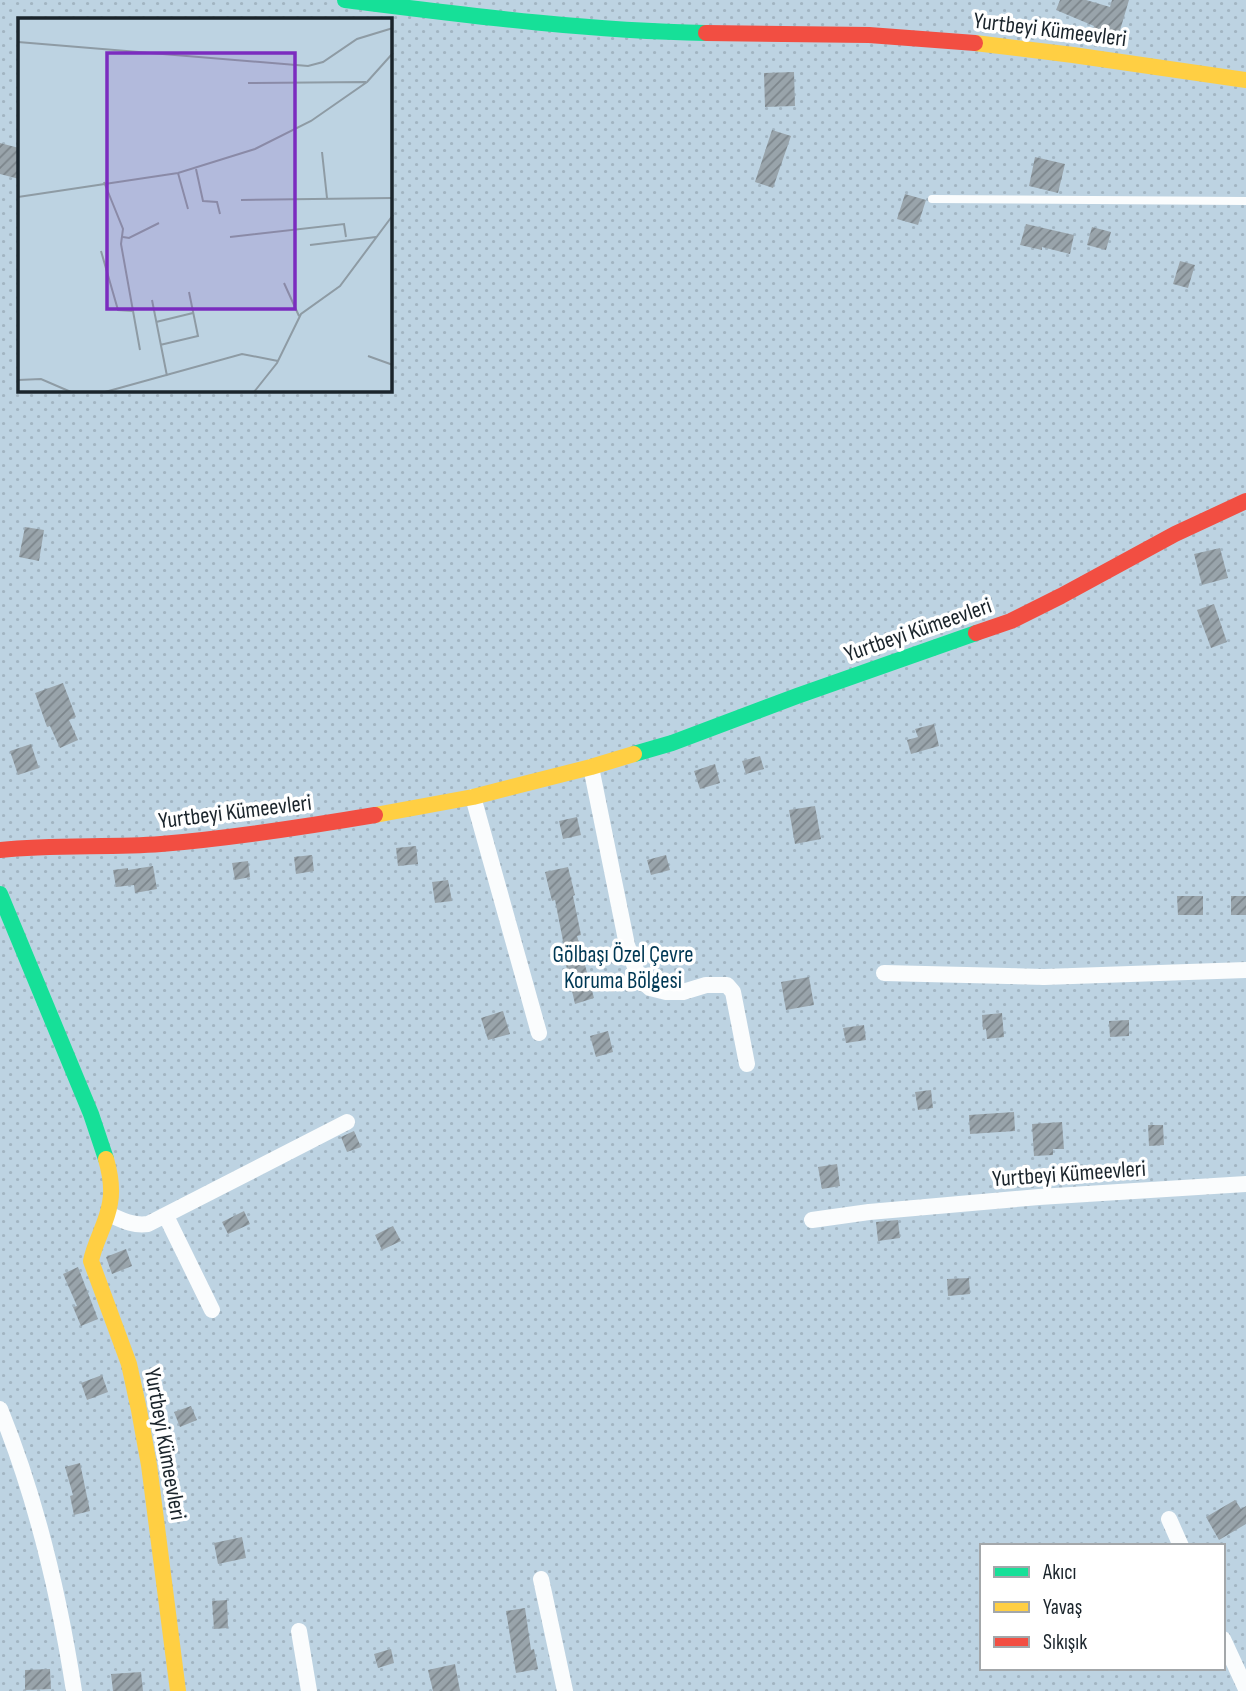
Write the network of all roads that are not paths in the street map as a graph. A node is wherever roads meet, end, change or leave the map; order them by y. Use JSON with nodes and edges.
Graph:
{"nodes":[{"id":1,"x":345,"y":0,"type":"edge"},
{"id":2,"x":1246,"y":80,"type":"edge"},
{"id":3,"x":932,"y":200,"type":"dead end"},
{"id":4,"x":1246,"y":201,"type":"edge"},
{"id":5,"x":1246,"y":501,"type":"edge"},
{"id":6,"x":591,"y":767,"type":"junction"},
{"id":7,"x":473,"y":797,"type":"junction"},
{"id":8,"x":0,"y":850,"type":"edge"},
{"id":9,"x":0,"y":894,"type":"edge"},
{"id":10,"x":1246,"y":970,"type":"edge"},
{"id":11,"x":884,"y":973,"type":"dead end"},
{"id":12,"x":539,"y":1033,"type":"dead end"},
{"id":13,"x":747,"y":1064,"type":"dead end"},
{"id":14,"x":347,"y":1122,"type":"dead end"},
{"id":15,"x":1246,"y":1184,"type":"edge"},
{"id":16,"x":108,"y":1214,"type":"junction"},
{"id":17,"x":166,"y":1216,"type":"junction"},
{"id":18,"x":812,"y":1220,"type":"dead end"},
{"id":19,"x":212,"y":1310,"type":"dead end"},
{"id":20,"x":0,"y":1409,"type":"edge"},
{"id":21,"x":1169,"y":1518,"type":"dead end"},
{"id":22,"x":1180,"y":1544,"type":"edge"},
{"id":23,"x":541,"y":1578,"type":"dead end"},
{"id":24,"x":299,"y":1631,"type":"dead end"},
{"id":25,"x":1225,"y":1643,"type":"edge"},
{"id":26,"x":1246,"y":1689,"type":"edge"},
{"id":27,"x":74,"y":1691,"type":"edge"},
{"id":28,"x":178,"y":1691,"type":"edge"},
{"id":29,"x":309,"y":1691,"type":"edge"},
{"id":30,"x":565,"y":1691,"type":"edge"}],
"edges":[{"from":1,"to":2,"type":"street","name":"Yurtbeyi Kümeevleri"},
{"from":3,"to":4,"type":"lane"},
{"from":5,"to":6,"type":"street","name":"Yurtbeyi Kümeevleri"},
{"from":6,"to":7,"type":"street","name":"Yurtbeyi Kümeevleri"},
{"from":6,"to":13,"type":"street"},
{"from":7,"to":8,"type":"street","name":"Yurtbeyi Kümeevleri"},
{"from":7,"to":12,"type":"street"},
{"from":9,"to":16,"type":"street","name":"Yurtbeyi Kümeevleri"},
{"from":10,"to":11,"type":"street"},
{"from":14,"to":17,"type":"street"},
{"from":15,"to":18,"type":"street","name":"Yurtbeyi Kümeevleri"},
{"from":16,"to":17,"type":"street"},
{"from":16,"to":28,"type":"street","name":"Yurtbeyi Kümeevleri"},
{"from":17,"to":19,"type":"street"},
{"from":20,"to":27,"type":"street"},
{"from":21,"to":22,"type":"street"},
{"from":23,"to":30,"type":"street"},
{"from":24,"to":29,"type":"street"},
{"from":25,"to":26,"type":"street"}]}
